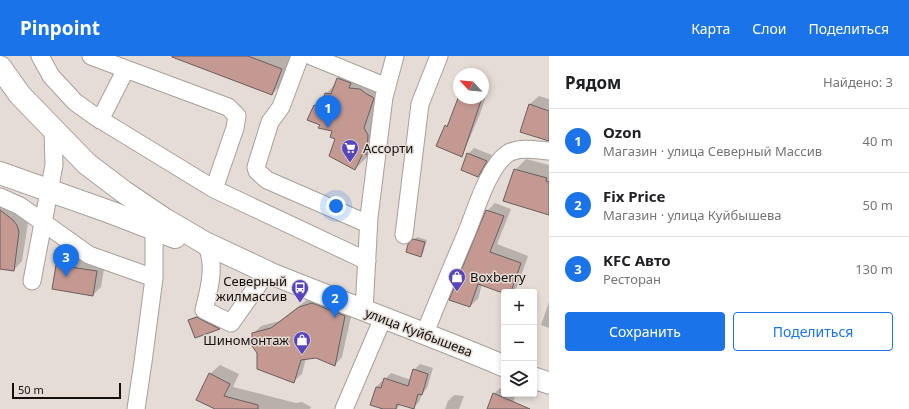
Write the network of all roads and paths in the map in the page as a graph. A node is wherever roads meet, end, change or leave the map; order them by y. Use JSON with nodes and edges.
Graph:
{"nodes":[{"id":1,"x":40,"y":56,"type":"edge"},
{"id":2,"x":91,"y":56,"type":"edge"},
{"id":3,"x":300,"y":56,"type":"edge"},
{"id":4,"x":311,"y":56,"type":"edge"},
{"id":5,"x":395,"y":56,"type":"edge"},
{"id":6,"x":439,"y":56,"type":"edge"},
{"id":7,"x":0,"y":67,"type":"edge"},
{"id":8,"x":126,"y":69,"type":"junction"},
{"id":9,"x":387,"y":87,"type":"junction"},
{"id":10,"x":100,"y":120,"type":"junction"},
{"id":11,"x":53,"y":131,"type":"junction"},
{"id":12,"x":549,"y":151,"type":"edge"},
{"id":13,"x":0,"y":174,"type":"edge"},
{"id":14,"x":214,"y":189,"type":"junction"},
{"id":15,"x":49,"y":191,"type":"junction"},
{"id":16,"x":0,"y":197,"type":"edge"},
{"id":17,"x":43,"y":222,"type":"junction"},
{"id":18,"x":368,"y":224,"type":"junction"},
{"id":19,"x":154,"y":229,"type":"junction"},
{"id":20,"x":404,"y":236,"type":"dead end"},
{"id":21,"x":207,"y":247,"type":"junction"},
{"id":22,"x":367,"y":261,"type":"junction"},
{"id":23,"x":267,"y":272,"type":"junction"},
{"id":24,"x":154,"y":278,"type":"junction"},
{"id":25,"x":32,"y":281,"type":"dead end"},
{"id":26,"x":373,"y":314,"type":"junction"},
{"id":27,"x":425,"y":333,"type":"junction"},
{"id":28,"x":501,"y":365,"type":"edge"},
{"id":29,"x":537,"y":379,"type":"edge"},
{"id":30,"x":549,"y":383,"type":"edge"},
{"id":31,"x":136,"y":409,"type":"edge"},
{"id":32,"x":344,"y":409,"type":"edge"}],
"edges":[{"from":1,"to":10,"type":"street"},
{"from":2,"to":8,"type":"street"},
{"from":3,"to":18,"type":"street"},
{"from":4,"to":9,"type":"street"},
{"from":5,"to":9,"type":"street"},
{"from":6,"to":20,"type":"street"},
{"from":7,"to":11,"type":"highway"},
{"from":8,"to":10,"type":"street"},
{"from":8,"to":14,"type":"street"},
{"from":9,"to":18,"type":"street"},
{"from":10,"to":14,"type":"street"},
{"from":11,"to":15,"type":"street"},
{"from":11,"to":21,"type":"highway"},
{"from":12,"to":27,"type":"street"},
{"from":13,"to":15,"type":"highway"},
{"from":14,"to":22,"type":"street"},
{"from":15,"to":17,"type":"street"},
{"from":15,"to":19,"type":"highway"},
{"from":16,"to":17,"type":"street"},
{"from":17,"to":24,"type":"street"},
{"from":17,"to":25,"type":"street"},
{"from":18,"to":22,"type":"street"},
{"from":19,"to":21,"type":"highway"},
{"from":19,"to":24,"type":"street"},
{"from":21,"to":23,"type":"highway"},
{"from":21,"to":23,"type":"street"},
{"from":22,"to":26,"type":"street"},
{"from":23,"to":26,"type":"main road","name":"улица Куйбышева"},
{"from":24,"to":31,"type":"street"},
{"from":26,"to":27,"type":"main road","name":"улица Куйбышева"},
{"from":26,"to":32,"type":"street"},
{"from":27,"to":28,"type":"main road","name":"улица Куйбышева"},
{"from":29,"to":30,"type":"main road"}]}
